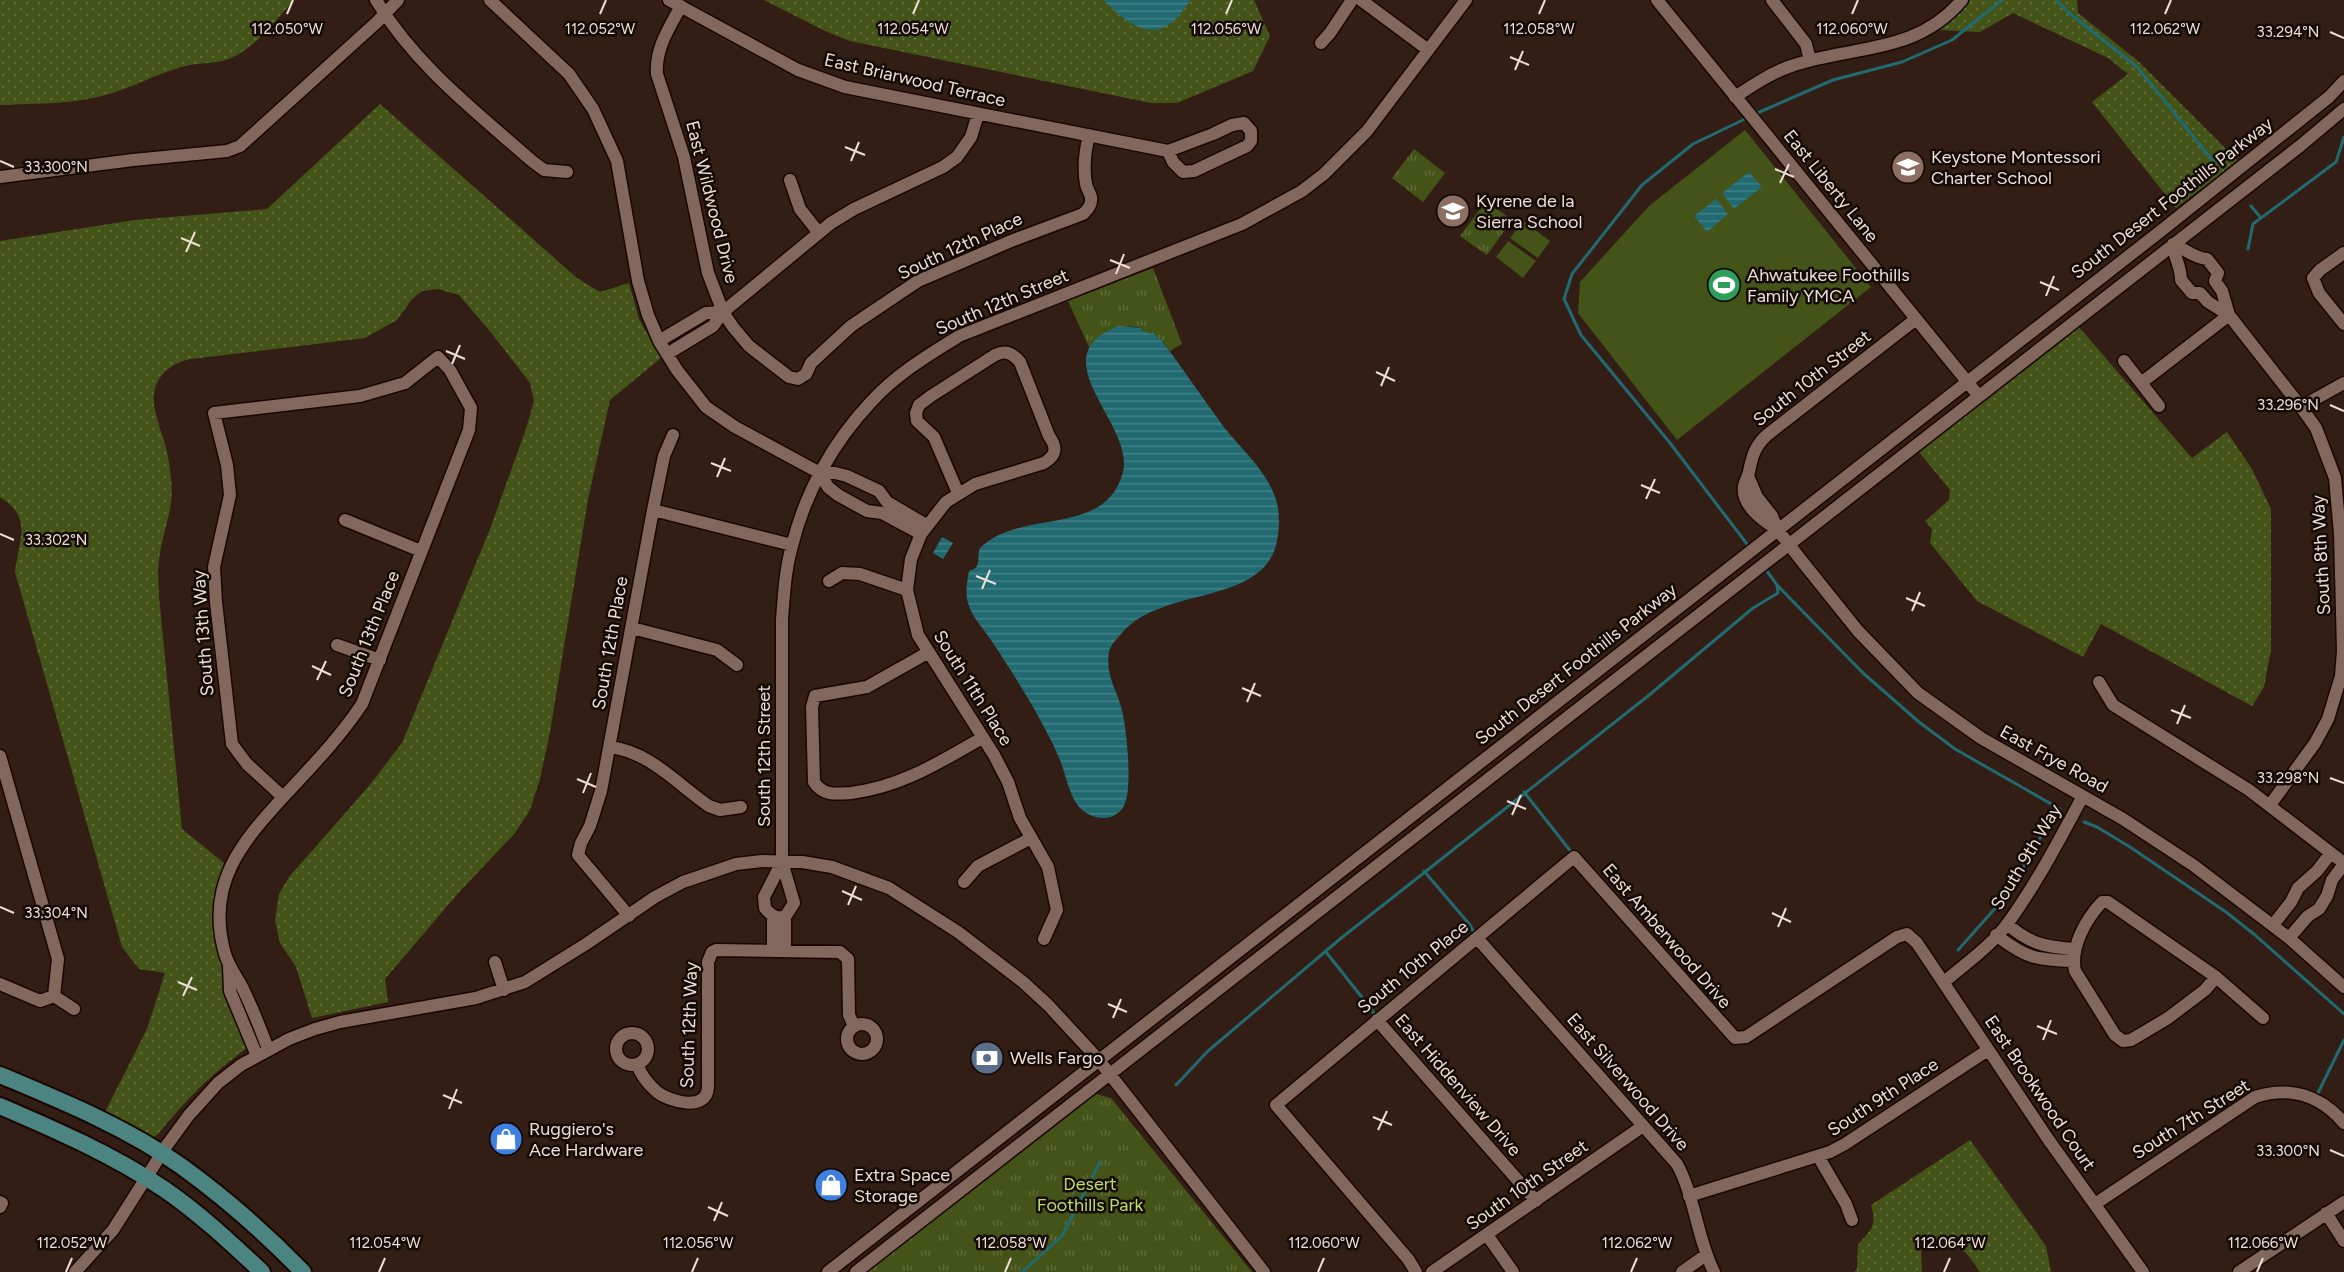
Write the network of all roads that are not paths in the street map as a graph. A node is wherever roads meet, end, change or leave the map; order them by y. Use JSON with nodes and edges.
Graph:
{"nodes":[{"id":1,"x":376,"y":0,"type":"edge"},
{"id":2,"x":398,"y":0,"type":"edge"},
{"id":3,"x":1352,"y":0,"type":"edge"},
{"id":4,"x":1361,"y":0,"type":"edge"},
{"id":5,"x":1466,"y":0,"type":"edge"},
{"id":6,"x":1657,"y":0,"type":"edge"},
{"id":7,"x":1772,"y":0,"type":"edge"},
{"id":8,"x":1962,"y":0,"type":"edge"},
{"id":9,"x":491,"y":1,"type":"edge"},
{"id":10,"x":675,"y":3,"type":"edge"},
{"id":11,"x":384,"y":14,"type":"junction"},
{"id":12,"x":1321,"y":43,"type":"dead end"},
{"id":13,"x":1427,"y":50,"type":"junction"},
{"id":14,"x":1810,"y":60,"type":"junction"},
{"id":15,"x":2344,"y":81,"type":"edge"},
{"id":16,"x":1738,"y":100,"type":"junction"},
{"id":17,"x":2344,"y":109,"type":"edge"},
{"id":18,"x":978,"y":114,"type":"junction"},
{"id":19,"x":1089,"y":135,"type":"junction"},
{"id":20,"x":1168,"y":151,"type":"junction"},
{"id":21,"x":567,"y":172,"type":"dead end"},
{"id":22,"x":0,"y":177,"type":"edge"},
{"id":23,"x":790,"y":180,"type":"dead end"},
{"id":24,"x":819,"y":232,"type":"junction"},
{"id":25,"x":2173,"y":244,"type":"junction"},
{"id":26,"x":2344,"y":253,"type":"edge"},
{"id":27,"x":2199,"y":258,"type":"junction"},
{"id":28,"x":2181,"y":273,"type":"junction"},
{"id":29,"x":2215,"y":281,"type":"junction"},
{"id":30,"x":2200,"y":293,"type":"junction"},
{"id":31,"x":723,"y":312,"type":"junction"},
{"id":32,"x":2229,"y":315,"type":"junction"},
{"id":33,"x":1916,"y":319,"type":"junction"},
{"id":34,"x":692,"y":321,"type":"junction"},
{"id":35,"x":2344,"y":324,"type":"edge"},
{"id":36,"x":700,"y":335,"type":"junction"},
{"id":37,"x":659,"y":341,"type":"junction"},
{"id":38,"x":667,"y":354,"type":"junction"},
{"id":39,"x":2124,"y":361,"type":"dead end"},
{"id":40,"x":798,"y":379,"type":"joint"},
{"id":41,"x":1967,"y":381,"type":"junction"},
{"id":42,"x":2141,"y":383,"type":"junction"},
{"id":43,"x":2344,"y":383,"type":"edge"},
{"id":44,"x":1978,"y":395,"type":"junction"},
{"id":45,"x":2159,"y":406,"type":"dead end"},
{"id":46,"x":2301,"y":407,"type":"junction"},
{"id":47,"x":214,"y":413,"type":"joint"},
{"id":48,"x":673,"y":435,"type":"dead end"},
{"id":49,"x":820,"y":473,"type":"junction"},
{"id":50,"x":1748,"y":476,"type":"joint"},
{"id":51,"x":864,"y":485,"type":"junction"},
{"id":52,"x":958,"y":493,"type":"junction"},
{"id":53,"x":854,"y":504,"type":"junction"},
{"id":54,"x":653,"y":510,"type":"junction"},
{"id":55,"x":345,"y":520,"type":"dead end"},
{"id":56,"x":2342,"y":525,"type":"edge"},
{"id":57,"x":1777,"y":529,"type":"junction"},
{"id":58,"x":924,"y":530,"type":"junction"},
{"id":59,"x":1788,"y":543,"type":"junction"},
{"id":60,"x":792,"y":545,"type":"junction"},
{"id":61,"x":422,"y":550,"type":"junction"},
{"id":62,"x":829,"y":581,"type":"dead end"},
{"id":63,"x":907,"y":590,"type":"junction"},
{"id":64,"x":632,"y":628,"type":"junction"},
{"id":65,"x":337,"y":645,"type":"dead end"},
{"id":66,"x":929,"y":652,"type":"junction"},
{"id":67,"x":380,"y":660,"type":"junction"},
{"id":68,"x":737,"y":665,"type":"dead end"},
{"id":69,"x":2099,"y":682,"type":"dead end"},
{"id":70,"x":1537,"y":716,"type":"junction"},
{"id":71,"x":1550,"y":731,"type":"junction"},
{"id":72,"x":982,"y":738,"type":"junction"},
{"id":73,"x":610,"y":747,"type":"junction"},
{"id":74,"x":0,"y":756,"type":"edge"},
{"id":75,"x":5,"y":791,"type":"edge"},
{"id":76,"x":2083,"y":796,"type":"junction"},
{"id":77,"x":283,"y":797,"type":"junction"},
{"id":78,"x":2270,"y":805,"type":"junction"},
{"id":79,"x":741,"y":807,"type":"dead end"},
{"id":80,"x":1031,"y":837,"type":"junction"},
{"id":81,"x":2331,"y":853,"type":"junction"},
{"id":82,"x":1574,"y":857,"type":"joint"},
{"id":83,"x":782,"y":862,"type":"junction"},
{"id":84,"x":2344,"y":863,"type":"edge"},
{"id":85,"x":2306,"y":880,"type":"junction"},
{"id":86,"x":964,"y":882,"type":"dead end"},
{"id":87,"x":2327,"y":896,"type":"junction"},
{"id":88,"x":2291,"y":902,"type":"junction"},
{"id":89,"x":629,"y":916,"type":"junction"},
{"id":90,"x":779,"y":916,"type":"junction"},
{"id":91,"x":2308,"y":916,"type":"junction"},
{"id":92,"x":2007,"y":924,"type":"junction"},
{"id":93,"x":2273,"y":925,"type":"junction"},
{"id":94,"x":1907,"y":934,"type":"joint"},
{"id":95,"x":1996,"y":935,"type":"junction"},
{"id":96,"x":1477,"y":938,"type":"junction"},
{"id":97,"x":1044,"y":939,"type":"dead end"},
{"id":98,"x":2289,"y":939,"type":"junction"},
{"id":99,"x":779,"y":950,"type":"junction"},
{"id":100,"x":2074,"y":955,"type":"junction"},
{"id":101,"x":495,"y":962,"type":"dead end"},
{"id":102,"x":229,"y":966,"type":"junction"},
{"id":103,"x":2216,"y":977,"type":"junction"},
{"id":104,"x":1944,"y":982,"type":"junction"},
{"id":105,"x":0,"y":984,"type":"edge"},
{"id":106,"x":2344,"y":987,"type":"edge"},
{"id":107,"x":504,"y":990,"type":"junction"},
{"id":108,"x":54,"y":996,"type":"junction"},
{"id":109,"x":74,"y":1009,"type":"dead end"},
{"id":110,"x":2263,"y":1018,"type":"dead end"},
{"id":111,"x":1377,"y":1020,"type":"junction"},
{"id":112,"x":854,"y":1026,"type":"dead end"},
{"id":113,"x":268,"y":1049,"type":"junction"},
{"id":114,"x":1988,"y":1050,"type":"junction"},
{"id":115,"x":257,"y":1056,"type":"junction"},
{"id":116,"x":1098,"y":1059,"type":"junction"},
{"id":117,"x":637,"y":1065,"type":"dead end"},
{"id":118,"x":1109,"y":1074,"type":"junction"},
{"id":119,"x":0,"y":1075,"type":"edge"},
{"id":120,"x":0,"y":1107,"type":"edge"},
{"id":121,"x":2344,"y":1123,"type":"edge"},
{"id":122,"x":1643,"y":1126,"type":"junction"},
{"id":123,"x":161,"y":1154,"type":"junction"},
{"id":124,"x":1818,"y":1156,"type":"junction"},
{"id":125,"x":146,"y":1179,"type":"junction"},
{"id":126,"x":1689,"y":1197,"type":"junction"},
{"id":127,"x":1536,"y":1202,"type":"junction"},
{"id":128,"x":2344,"y":1202,"type":"edge"},
{"id":129,"x":2095,"y":1204,"type":"junction"},
{"id":130,"x":2326,"y":1214,"type":"junction"},
{"id":131,"x":1852,"y":1220,"type":"dead end"},
{"id":132,"x":1487,"y":1235,"type":"junction"},
{"id":133,"x":2344,"y":1241,"type":"edge"},
{"id":134,"x":1706,"y":1255,"type":"junction"},
{"id":135,"x":75,"y":1272,"type":"edge"},
{"id":136,"x":262,"y":1272,"type":"edge"},
{"id":137,"x":303,"y":1272,"type":"edge"},
{"id":138,"x":828,"y":1272,"type":"edge"},
{"id":139,"x":856,"y":1272,"type":"edge"},
{"id":140,"x":1264,"y":1272,"type":"edge"},
{"id":141,"x":1416,"y":1272,"type":"edge"},
{"id":142,"x":1432,"y":1272,"type":"edge"},
{"id":143,"x":1513,"y":1272,"type":"edge"},
{"id":144,"x":1682,"y":1272,"type":"edge"},
{"id":145,"x":1714,"y":1272,"type":"edge"},
{"id":146,"x":2143,"y":1272,"type":"edge"},
{"id":147,"x":2239,"y":1272,"type":"edge"}],
"edges":[{"from":1,"to":11,"type":"street"},
{"from":2,"to":11,"type":"street"},
{"from":3,"to":12,"type":"street"},
{"from":4,"to":13,"type":"street"},
{"from":5,"to":13,"type":"street","name":"South 12th Street"},
{"from":6,"to":16,"type":"street","name":"East Liberty Lane"},
{"from":7,"to":14,"type":"street"},
{"from":8,"to":14,"type":"street"},
{"from":9,"to":37,"type":"street"},
{"from":10,"to":18,"type":"street","name":"East Briarwood Terrace"},
{"from":10,"to":31,"type":"street","name":"East Wildwood Drive"},
{"from":11,"to":21,"type":"street"},
{"from":11,"to":22,"type":"street"},
{"from":13,"to":49,"type":"street","name":"South 12th Street"},
{"from":14,"to":16,"type":"street"},
{"from":15,"to":41,"type":"street","name":"South Desert Foothills Parkway"},
{"from":16,"to":33,"type":"street","name":"East Liberty Lane"},
{"from":17,"to":25,"type":"street","name":"South Desert Foothills Parkway"},
{"from":18,"to":19,"type":"street","name":"East Briarwood Terrace"},
{"from":18,"to":24,"type":"street"},
{"from":19,"to":20,"type":"street","name":"East Briarwood Terrace"},
{"from":19,"to":40,"type":"street","name":"South 12th Place"},
{"from":20,"to":20,"type":"street"},
{"from":23,"to":24,"type":"street"},
{"from":24,"to":31,"type":"street"},
{"from":25,"to":27,"type":"street","name":"South 8th Way"},
{"from":25,"to":28,"type":"street","name":"South 8th Way"},
{"from":25,"to":44,"type":"street","name":"South Desert Foothills Parkway"},
{"from":26,"to":35,"type":"street"},
{"from":27,"to":28,"type":"street"},
{"from":27,"to":29,"type":"street","name":"South 8th Way"},
{"from":28,"to":30,"type":"street","name":"South 8th Way"},
{"from":29,"to":30,"type":"street"},
{"from":29,"to":32,"type":"street","name":"South 8th Way"},
{"from":30,"to":32,"type":"street","name":"South 8th Way"},
{"from":31,"to":34,"type":"street"},
{"from":31,"to":36,"type":"street"},
{"from":31,"to":40,"type":"street","name":"East Wildwood Drive"},
{"from":32,"to":42,"type":"street"},
{"from":32,"to":46,"type":"street","name":"South 8th Way"},
{"from":33,"to":41,"type":"street","name":"East Liberty Lane"},
{"from":33,"to":50,"type":"street","name":"South 10th Street"},
{"from":34,"to":36,"type":"street"},
{"from":34,"to":37,"type":"street"},
{"from":36,"to":38,"type":"street"},
{"from":37,"to":38,"type":"street"},
{"from":38,"to":49,"type":"street"},
{"from":39,"to":42,"type":"street"},
{"from":41,"to":44,"type":"street","name":"East Liberty Lane"},
{"from":41,"to":57,"type":"street","name":"South Desert Foothills Parkway"},
{"from":42,"to":45,"type":"street"},
{"from":43,"to":46,"type":"street"},
{"from":44,"to":59,"type":"street","name":"South Desert Foothills Parkway"},
{"from":46,"to":56,"type":"street","name":"South 8th Way"},
{"from":47,"to":61,"type":"street","name":"South 13th Place"},
{"from":47,"to":77,"type":"street","name":"South 13th Way"},
{"from":48,"to":54,"type":"street","name":"South 12th Place"},
{"from":49,"to":51,"type":"street"},
{"from":49,"to":53,"type":"street"},
{"from":49,"to":60,"type":"street","name":"South 12th Street"},
{"from":50,"to":57,"type":"street","name":"East Frye Road"},
{"from":51,"to":53,"type":"street"},
{"from":51,"to":58,"type":"street"},
{"from":52,"to":52,"type":"street","name":"South 11th Place"},
{"from":52,"to":58,"type":"street","name":"South 11th Place"},
{"from":53,"to":58,"type":"street"},
{"from":54,"to":60,"type":"street"},
{"from":54,"to":64,"type":"street","name":"South 12th Place"},
{"from":55,"to":61,"type":"street"},
{"from":56,"to":78,"type":"street","name":"South 8th Way"},
{"from":57,"to":59,"type":"street","name":"East Frye Road"},
{"from":57,"to":70,"type":"street","name":"South Desert Foothills Parkway"},
{"from":58,"to":63,"type":"street","name":"South 11th Place"},
{"from":59,"to":71,"type":"street","name":"South Desert Foothills Parkway"},
{"from":59,"to":76,"type":"street","name":"East Frye Road"},
{"from":60,"to":83,"type":"street","name":"South 12th Street"},
{"from":61,"to":67,"type":"street","name":"South 13th Place"},
{"from":62,"to":63,"type":"street"},
{"from":63,"to":66,"type":"street","name":"South 11th Place"},
{"from":64,"to":68,"type":"street"},
{"from":64,"to":73,"type":"street","name":"South 12th Place"},
{"from":65,"to":67,"type":"street"},
{"from":66,"to":72,"type":"street","name":"South 11th Place"},
{"from":66,"to":72,"type":"street"},
{"from":67,"to":77,"type":"street","name":"South 13th Place"},
{"from":69,"to":78,"type":"street"},
{"from":70,"to":71,"type":"street"},
{"from":70,"to":116,"type":"street","name":"South Desert Foothills Parkway"},
{"from":71,"to":118,"type":"street","name":"South Desert Foothills Parkway"},
{"from":72,"to":80,"type":"street","name":"South 11th Place"},
{"from":73,"to":79,"type":"street"},
{"from":73,"to":89,"type":"street","name":"South 12th Place"},
{"from":74,"to":75,"type":"street"},
{"from":75,"to":108,"type":"street"},
{"from":76,"to":92,"type":"street","name":"South 9th Way"},
{"from":76,"to":93,"type":"street","name":"East Frye Road"},
{"from":77,"to":102,"type":"street","name":"South 13th Place"},
{"from":78,"to":81,"type":"street"},
{"from":80,"to":86,"type":"street"},
{"from":80,"to":97,"type":"street","name":"South 11th Place"},
{"from":81,"to":84,"type":"street"},
{"from":81,"to":85,"type":"street"},
{"from":82,"to":94,"type":"street","name":"East Amberwood Drive"},
{"from":82,"to":96,"type":"street","name":"South 10th Place"},
{"from":83,"to":89,"type":"street"},
{"from":83,"to":90,"type":"street","name":"South 12th Street"},
{"from":83,"to":90,"type":"street","name":"South 12th Street"},
{"from":83,"to":116,"type":"street"},
{"from":84,"to":87,"type":"street"},
{"from":85,"to":87,"type":"street"},
{"from":85,"to":88,"type":"street"},
{"from":87,"to":91,"type":"street"},
{"from":88,"to":91,"type":"street"},
{"from":88,"to":93,"type":"street"},
{"from":89,"to":107,"type":"street"},
{"from":90,"to":99,"type":"street","name":"South 12th Street"},
{"from":91,"to":98,"type":"street"},
{"from":92,"to":95,"type":"street","name":"South 9th Way"},
{"from":92,"to":100,"type":"street"},
{"from":93,"to":98,"type":"street","name":"East Frye Road"},
{"from":94,"to":104,"type":"street","name":"East Brookwood Court"},
{"from":95,"to":100,"type":"street"},
{"from":95,"to":104,"type":"street","name":"South 9th Way"},
{"from":96,"to":111,"type":"street","name":"South 10th Place"},
{"from":96,"to":122,"type":"street","name":"East Silverwood Drive"},
{"from":98,"to":106,"type":"street","name":"East Frye Road"},
{"from":99,"to":112,"type":"street"},
{"from":99,"to":117,"type":"street","name":"South 12th Way"},
{"from":100,"to":103,"type":"street"},
{"from":100,"to":103,"type":"street"},
{"from":101,"to":107,"type":"street"},
{"from":102,"to":113,"type":"street","name":"South 13th Place"},
{"from":102,"to":115,"type":"street","name":"South 13th Place"},
{"from":103,"to":110,"type":"street"},
{"from":104,"to":114,"type":"street","name":"East Brookwood Court"},
{"from":105,"to":108,"type":"street"},
{"from":107,"to":113,"type":"street"},
{"from":108,"to":109,"type":"street"},
{"from":111,"to":127,"type":"street","name":"East Hiddenview Drive"},
{"from":111,"to":141,"type":"street","name":"South 10th Place"},
{"from":113,"to":115,"type":"street"},
{"from":114,"to":124,"type":"street","name":"South 9th Place"},
{"from":114,"to":129,"type":"street","name":"East Brookwood Court"},
{"from":115,"to":123,"type":"street"},
{"from":116,"to":118,"type":"street"},
{"from":116,"to":138,"type":"street","name":"South Desert Foothills Parkway"},
{"from":118,"to":139,"type":"street","name":"South Desert Foothills Parkway"},
{"from":118,"to":140,"type":"street"},
{"from":119,"to":123,"type":"main road"},
{"from":120,"to":125,"type":"main road"},
{"from":121,"to":129,"type":"street","name":"South 7th Street"},
{"from":122,"to":126,"type":"street","name":"East Silverwood Drive"},
{"from":122,"to":127,"type":"street","name":"South 10th Street"},
{"from":123,"to":125,"type":"street"},
{"from":123,"to":137,"type":"main road"},
{"from":124,"to":126,"type":"street","name":"South 9th Place"},
{"from":124,"to":131,"type":"street"},
{"from":125,"to":135,"type":"street"},
{"from":125,"to":136,"type":"main road"},
{"from":126,"to":134,"type":"street","name":"East Silverwood Drive"},
{"from":127,"to":132,"type":"street","name":"South 10th Street"},
{"from":128,"to":130,"type":"street"},
{"from":129,"to":146,"type":"street","name":"East Brookwood Court"},
{"from":130,"to":133,"type":"street"},
{"from":130,"to":147,"type":"street"},
{"from":132,"to":142,"type":"street","name":"South 10th Street"},
{"from":132,"to":143,"type":"street"},
{"from":134,"to":144,"type":"street"},
{"from":134,"to":145,"type":"street","name":"East Silverwood Drive"}]}
